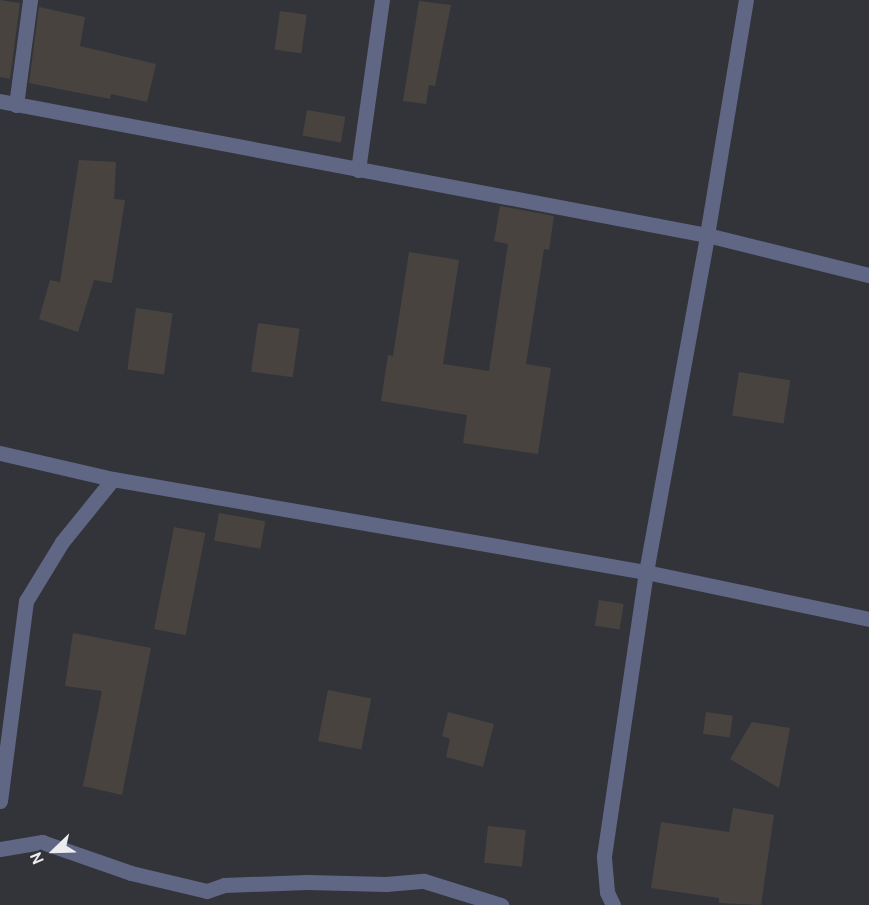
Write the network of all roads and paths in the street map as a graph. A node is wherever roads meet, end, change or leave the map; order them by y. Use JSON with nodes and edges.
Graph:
{"nodes":[{"id":1,"x":30,"y":0,"type":"edge"},
{"id":2,"x":382,"y":0,"type":"edge"},
{"id":3,"x":746,"y":0,"type":"edge"},
{"id":4,"x":0,"y":101,"type":"edge"},
{"id":5,"x":16,"y":105,"type":"junction"},
{"id":6,"x":358,"y":170,"type":"junction"},
{"id":7,"x":707,"y":235,"type":"junction"},
{"id":8,"x":869,"y":275,"type":"edge"},
{"id":9,"x":0,"y":453,"type":"edge"},
{"id":10,"x":113,"y":479,"type":"junction"},
{"id":11,"x":646,"y":572,"type":"junction"},
{"id":12,"x":869,"y":619,"type":"edge"},
{"id":13,"x":0,"y":801,"type":"edge"},
{"id":14,"x":0,"y":849,"type":"edge"},
{"id":15,"x":608,"y":901,"type":"edge"},
{"id":16,"x":501,"y":905,"type":"edge"}],
"edges":[{"from":1,"to":5,"type":"street"},
{"from":2,"to":6,"type":"street"},
{"from":3,"to":7,"type":"street"},
{"from":4,"to":5,"type":"street"},
{"from":5,"to":6,"type":"street"},
{"from":6,"to":7,"type":"street"},
{"from":7,"to":8,"type":"street"},
{"from":7,"to":11,"type":"street"},
{"from":9,"to":10,"type":"street"},
{"from":10,"to":11,"type":"street"},
{"from":10,"to":13,"type":"street"},
{"from":11,"to":12,"type":"street"},
{"from":11,"to":15,"type":"street"},
{"from":14,"to":16,"type":"street"}]}
